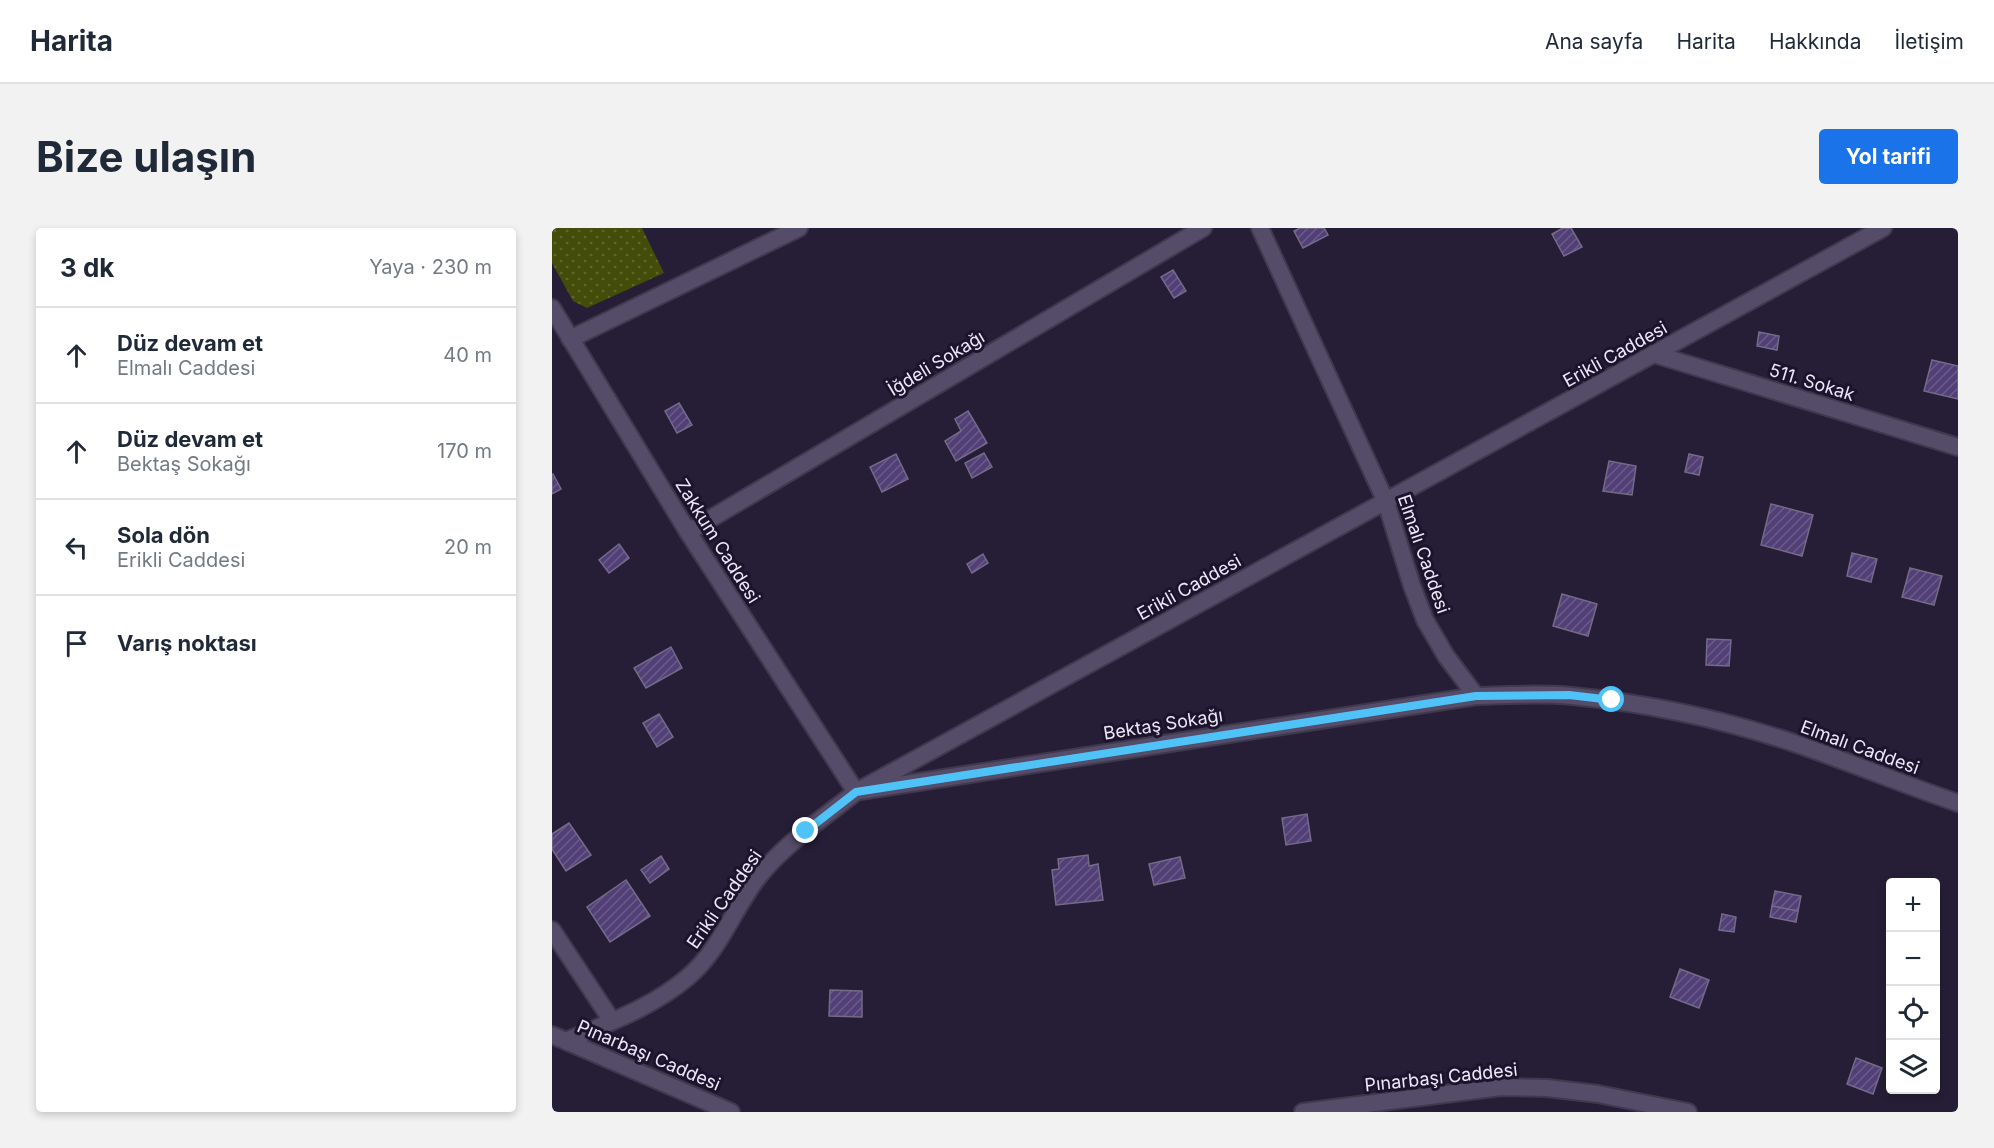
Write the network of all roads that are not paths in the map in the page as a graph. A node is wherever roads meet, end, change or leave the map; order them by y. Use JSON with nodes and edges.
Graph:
{"nodes":[{"id":1,"x":799,"y":228,"type":"edge"},
{"id":2,"x":1203,"y":228,"type":"edge"},
{"id":3,"x":1260,"y":228,"type":"edge"},
{"id":4,"x":1883,"y":228,"type":"edge"},
{"id":5,"x":552,"y":308,"type":"edge"},
{"id":6,"x":570,"y":339,"type":"junction"},
{"id":7,"x":1654,"y":354,"type":"junction"},
{"id":8,"x":1958,"y":447,"type":"edge"},
{"id":9,"x":1386,"y":502,"type":"junction"},
{"id":10,"x":688,"y":532,"type":"junction"},
{"id":11,"x":1476,"y":696,"type":"junction"},
{"id":12,"x":856,"y":792,"type":"junction"},
{"id":13,"x":1958,"y":803,"type":"edge"},
{"id":14,"x":552,"y":930,"type":"edge"},
{"id":15,"x":612,"y":1021,"type":"junction"},
{"id":16,"x":559,"y":1038,"type":"edge"},
{"id":17,"x":731,"y":1112,"type":"edge"},
{"id":18,"x":1303,"y":1112,"type":"edge"},
{"id":19,"x":1688,"y":1112,"type":"edge"}],
"edges":[{"from":1,"to":6,"type":"street"},
{"from":2,"to":10,"type":"street","name":"İğdeli Sokağı"},
{"from":3,"to":9,"type":"street","name":"Elmalı Caddesi"},
{"from":4,"to":7,"type":"street","name":"Erikli Caddesi"},
{"from":5,"to":6,"type":"street","name":"Zakkum Caddesi"},
{"from":6,"to":10,"type":"street","name":"Zakkum Caddesi"},
{"from":7,"to":8,"type":"street","name":"511. Sokak"},
{"from":7,"to":9,"type":"street","name":"Erikli Caddesi"},
{"from":9,"to":11,"type":"street","name":"Elmalı Caddesi"},
{"from":9,"to":12,"type":"street","name":"Erikli Caddesi"},
{"from":10,"to":12,"type":"street","name":"Zakkum Caddesi"},
{"from":11,"to":12,"type":"street","name":"Bektaş Sokağı"},
{"from":11,"to":13,"type":"street","name":"Elmalı Caddesi"},
{"from":12,"to":15,"type":"street","name":"Erikli Caddesi"},
{"from":14,"to":15,"type":"street"},
{"from":15,"to":16,"type":"street","name":"Erikli Caddesi"},
{"from":16,"to":17,"type":"street","name":"Pınarbaşı Caddesi"},
{"from":18,"to":19,"type":"street","name":"Pınarbaşı Caddesi"}]}
